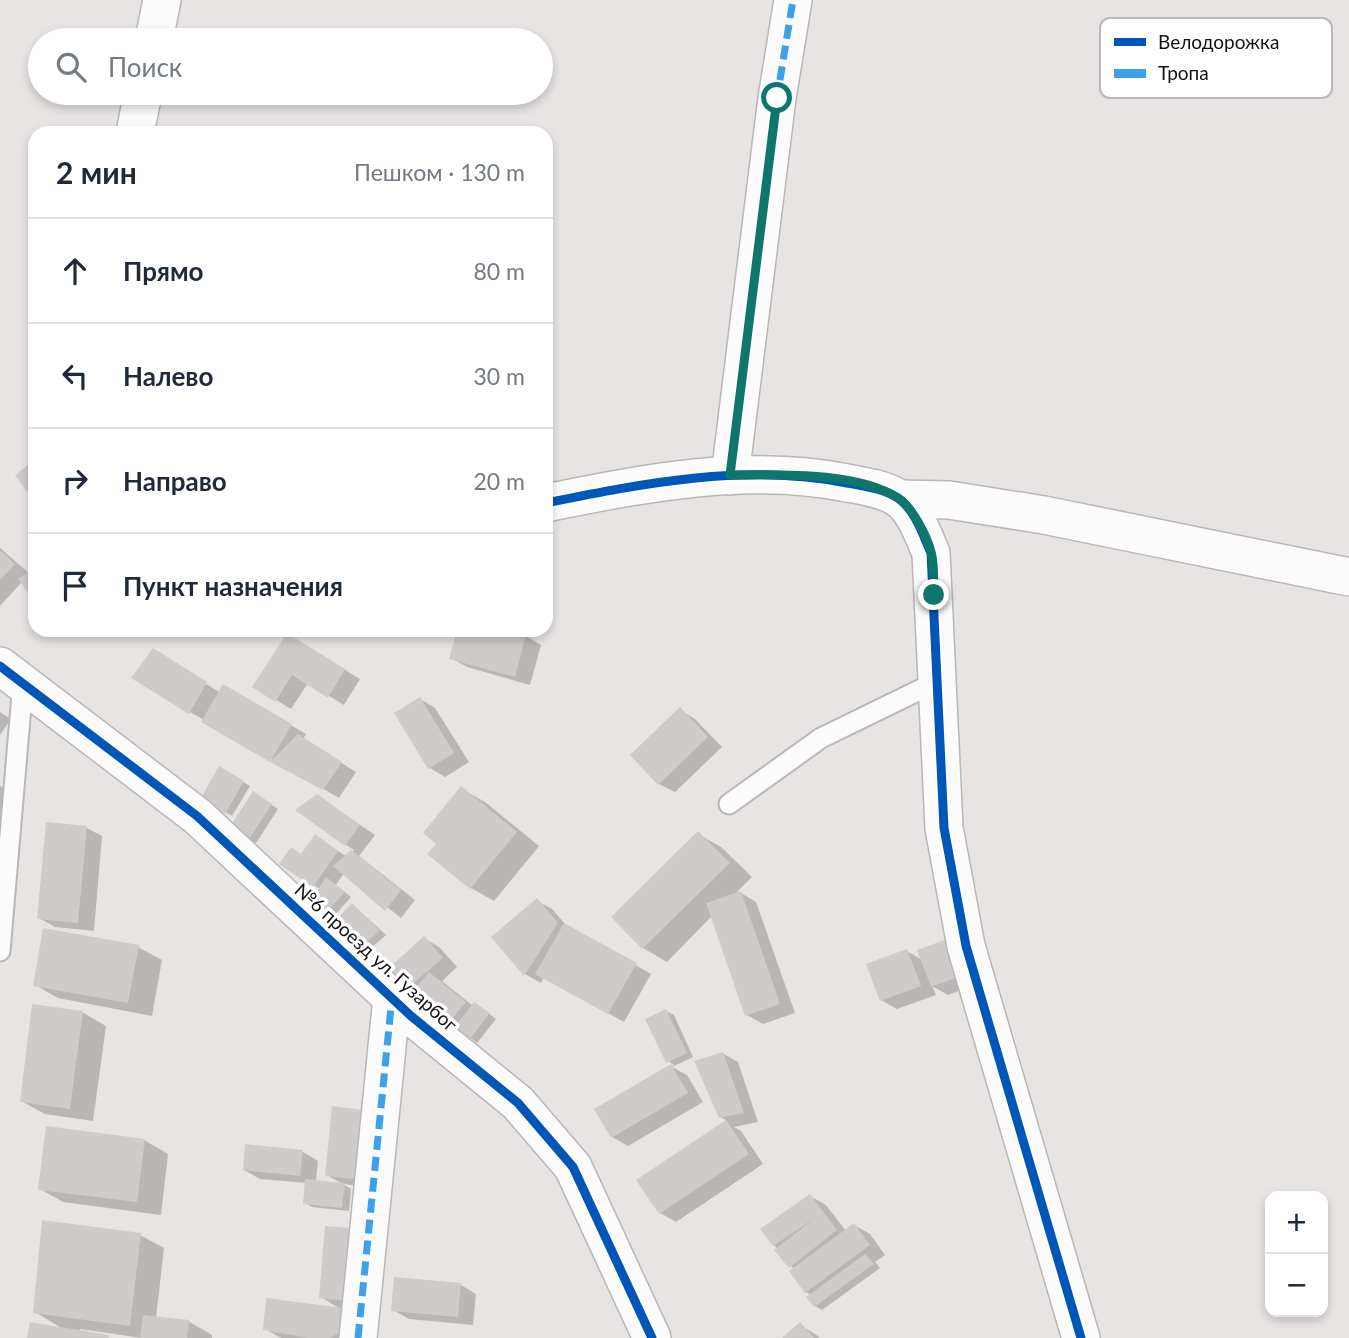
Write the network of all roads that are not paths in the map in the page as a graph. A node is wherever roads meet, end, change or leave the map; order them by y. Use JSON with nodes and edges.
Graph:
{"nodes":[{"id":1,"x":162,"y":0,"type":"edge"},
{"id":2,"x":793,"y":0,"type":"edge"},
{"id":3,"x":156,"y":28,"type":"edge"},
{"id":4,"x":141,"y":105,"type":"edge"},
{"id":5,"x":136,"y":126,"type":"edge"},
{"id":6,"x":730,"y":475,"type":"junction"},
{"id":7,"x":899,"y":499,"type":"junction"},
{"id":8,"x":553,"y":502,"type":"edge"},
{"id":9,"x":1349,"y":577,"type":"edge"},
{"id":10,"x":11,"y":674,"type":"edge"},
{"id":11,"x":938,"y":681,"type":"junction"},
{"id":12,"x":729,"y":804,"type":"dead end"},
{"id":13,"x":4,"y":880,"type":"edge"},
{"id":14,"x":0,"y":951,"type":"edge"},
{"id":15,"x":391,"y":997,"type":"junction"},
{"id":16,"x":358,"y":1338,"type":"edge"},
{"id":17,"x":652,"y":1338,"type":"edge"},
{"id":18,"x":1081,"y":1338,"type":"edge"}],
"edges":[{"from":1,"to":3,"type":"street"},
{"from":2,"to":6,"type":"street"},
{"from":4,"to":5,"type":"street"},
{"from":6,"to":7,"type":"street"},
{"from":6,"to":8,"type":"street"},
{"from":7,"to":9,"type":"street"},
{"from":7,"to":11,"type":"street"},
{"from":10,"to":13,"type":"lane"},
{"from":10,"to":15,"type":"street","name":"№6 проезд ул. Гузарбог"},
{"from":11,"to":12,"type":"lane"},
{"from":11,"to":18,"type":"street"},
{"from":13,"to":14,"type":"lane"},
{"from":15,"to":16,"type":"street"},
{"from":15,"to":17,"type":"street","name":"№6 проезд ул. Гузарбог"}]}
